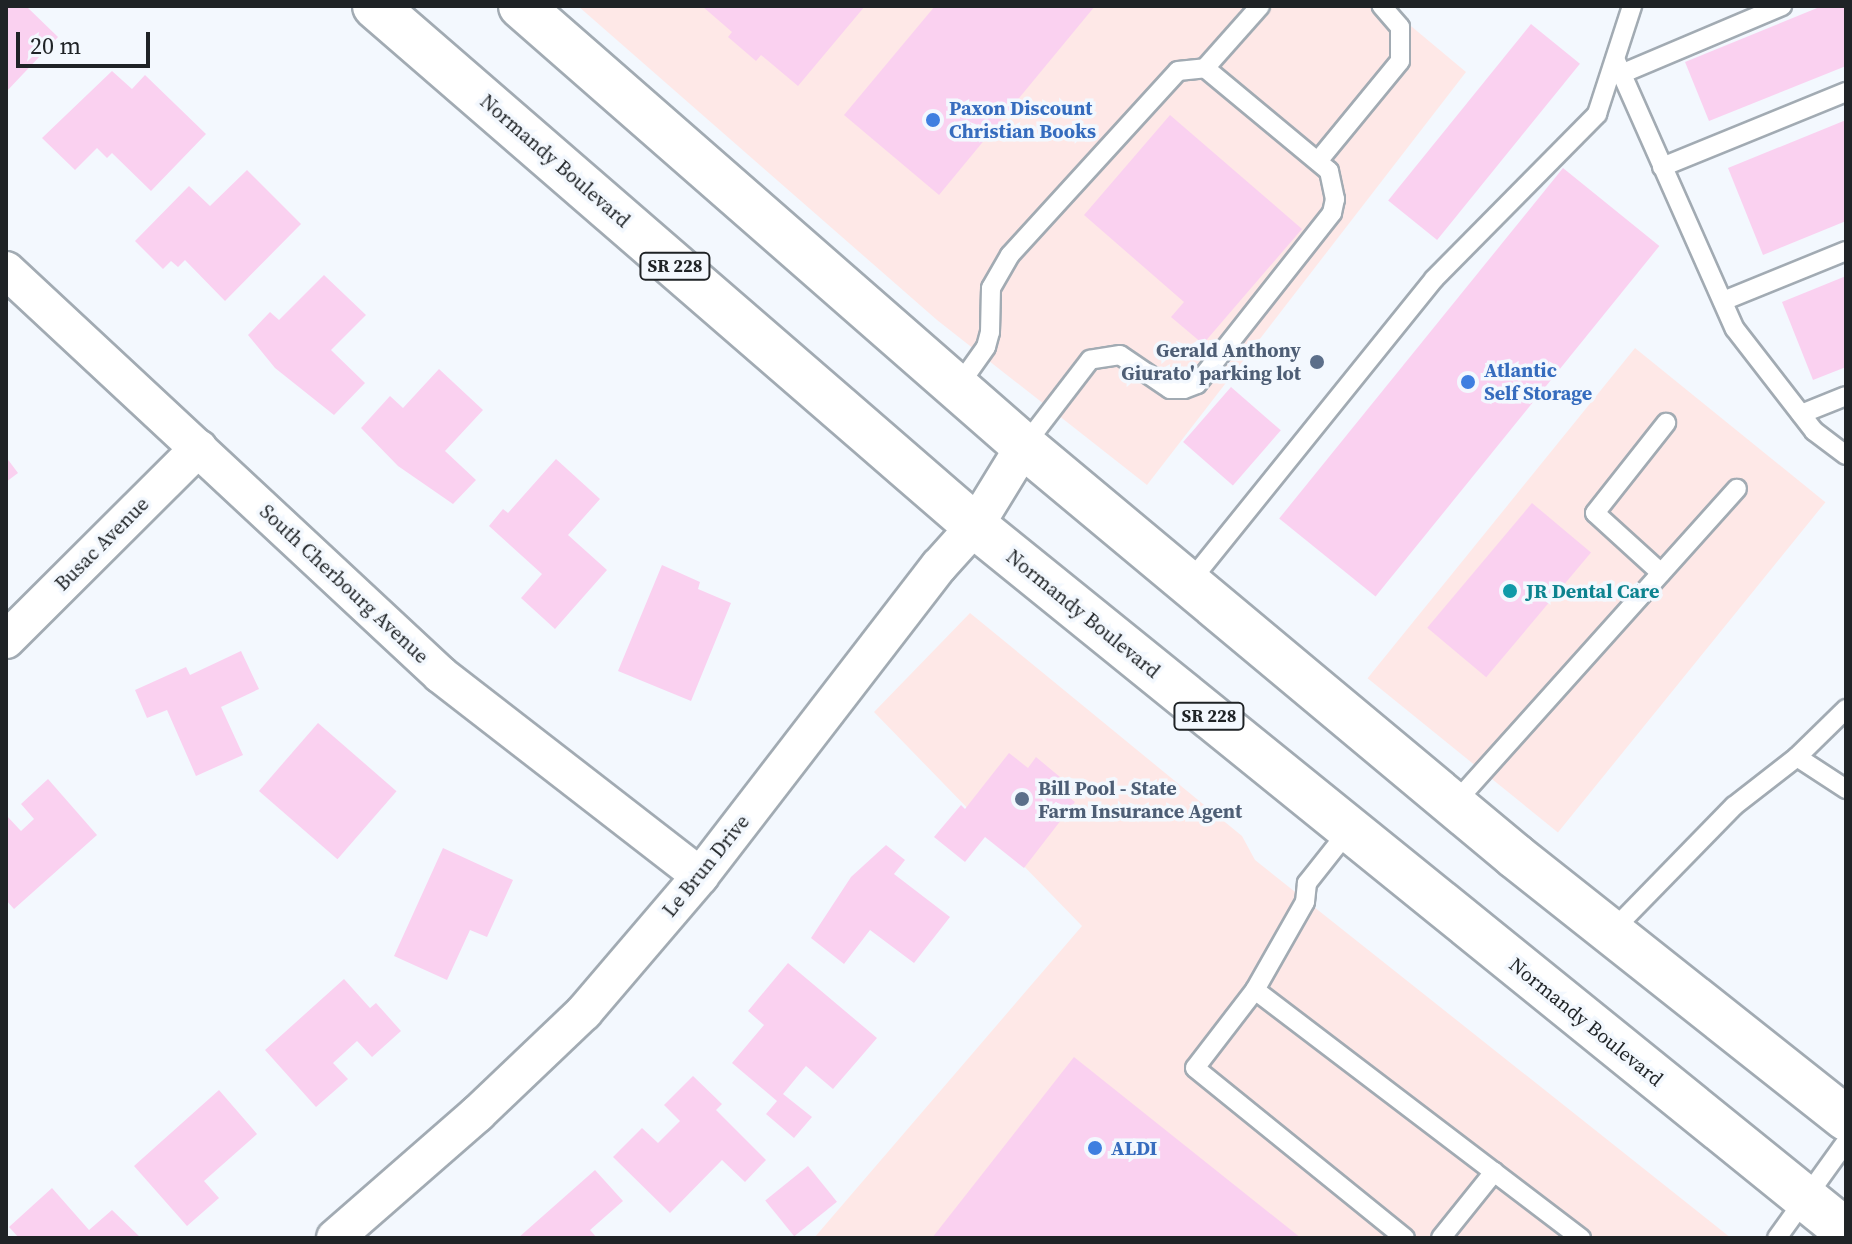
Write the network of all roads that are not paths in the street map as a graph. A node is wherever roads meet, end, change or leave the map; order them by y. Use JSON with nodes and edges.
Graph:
{"nodes":[{"id":1,"x":375,"y":6,"type":"edge"},
{"id":2,"x":521,"y":6,"type":"edge"},
{"id":3,"x":1260,"y":6,"type":"edge"},
{"id":4,"x":1382,"y":6,"type":"edge"},
{"id":5,"x":1632,"y":6,"type":"edge"},
{"id":6,"x":1782,"y":6,"type":"edge"},
{"id":7,"x":1618,"y":67,"type":"junction"},
{"id":8,"x":1205,"y":68,"type":"junction"},
{"id":9,"x":1846,"y":92,"type":"edge"},
{"id":10,"x":1318,"y":161,"type":"junction"},
{"id":11,"x":1662,"y":167,"type":"junction"},
{"id":12,"x":1846,"y":251,"type":"edge"},
{"id":13,"x":6,"y":270,"type":"edge"},
{"id":14,"x":1723,"y":301,"type":"junction"},
{"id":15,"x":957,"y":388,"type":"junction"},
{"id":16,"x":1846,"y":396,"type":"edge"},
{"id":17,"x":1801,"y":414,"type":"junction"},
{"id":18,"x":1666,"y":423,"type":"dead end"},
{"id":19,"x":1024,"y":446,"type":"junction"},
{"id":20,"x":199,"y":448,"type":"junction"},
{"id":21,"x":1846,"y":455,"type":"edge"},
{"id":22,"x":1737,"y":489,"type":"dead end"},
{"id":23,"x":975,"y":526,"type":"junction"},
{"id":24,"x":1661,"y":573,"type":"junction"},
{"id":25,"x":1188,"y":584,"type":"junction"},
{"id":26,"x":6,"y":640,"type":"edge"},
{"id":27,"x":1846,"y":709,"type":"edge"},
{"id":28,"x":1797,"y":757,"type":"junction"},
{"id":29,"x":1846,"y":789,"type":"edge"},
{"id":30,"x":1453,"y":805,"type":"junction"},
{"id":31,"x":1349,"y":830,"type":"junction"},
{"id":32,"x":700,"y":876,"type":"junction"},
{"id":33,"x":1611,"y":932,"type":"junction"},
{"id":34,"x":1255,"y":990,"type":"junction"},
{"id":35,"x":1846,"y":1118,"type":"edge"},
{"id":36,"x":1846,"y":1142,"type":"edge"},
{"id":37,"x":1494,"y":1172,"type":"junction"},
{"id":38,"x":1805,"y":1198,"type":"junction"},
{"id":39,"x":1846,"y":1231,"type":"edge"},
{"id":40,"x":335,"y":1238,"type":"edge"},
{"id":41,"x":1405,"y":1238,"type":"edge"},
{"id":42,"x":1441,"y":1238,"type":"edge"},
{"id":43,"x":1581,"y":1238,"type":"edge"},
{"id":44,"x":1777,"y":1238,"type":"edge"}],
"edges":[{"from":1,"to":23,"type":"main road","name":"Normandy Boulevard","number":"SR 228"},
{"from":2,"to":15,"type":"main road"},
{"from":3,"to":8,"type":"lane"},
{"from":4,"to":10,"type":"lane"},
{"from":5,"to":7,"type":"lane"},
{"from":6,"to":7,"type":"lane"},
{"from":7,"to":11,"type":"lane"},
{"from":7,"to":25,"type":"lane"},
{"from":8,"to":10,"type":"lane"},
{"from":8,"to":15,"type":"lane"},
{"from":9,"to":11,"type":"lane"},
{"from":10,"to":19,"type":"lane"},
{"from":11,"to":14,"type":"lane"},
{"from":12,"to":14,"type":"lane"},
{"from":13,"to":20,"type":"street","name":"South Cherbourg Avenue"},
{"from":14,"to":17,"type":"lane"},
{"from":15,"to":19,"type":"main road"},
{"from":16,"to":17,"type":"lane"},
{"from":17,"to":21,"type":"lane"},
{"from":18,"to":24,"type":"lane"},
{"from":19,"to":23,"type":"street","name":"Le Brun Drive"},
{"from":19,"to":25,"type":"main road"},
{"from":20,"to":26,"type":"street","name":"Busac Avenue"},
{"from":20,"to":32,"type":"street","name":"South Cherbourg Avenue"},
{"from":22,"to":24,"type":"lane"},
{"from":23,"to":31,"type":"main road","name":"Normandy Boulevard","number":"SR 228"},
{"from":23,"to":32,"type":"street","name":"Le Brun Drive"},
{"from":24,"to":30,"type":"lane"},
{"from":25,"to":30,"type":"main road"},
{"from":27,"to":28,"type":"lane"},
{"from":28,"to":29,"type":"lane"},
{"from":28,"to":33,"type":"lane"},
{"from":30,"to":33,"type":"main road"},
{"from":31,"to":34,"type":"lane"},
{"from":31,"to":38,"type":"main road","name":"Normandy Boulevard","number":"SR 228"},
{"from":32,"to":40,"type":"street","name":"Le Brun Drive"},
{"from":33,"to":35,"type":"main road"},
{"from":34,"to":37,"type":"lane"},
{"from":34,"to":41,"type":"lane"},
{"from":36,"to":38,"type":"lane"},
{"from":37,"to":42,"type":"lane"},
{"from":37,"to":43,"type":"lane"},
{"from":38,"to":39,"type":"main road","name":"Normandy Boulevard","number":"SR 228"},
{"from":38,"to":44,"type":"lane"}]}
